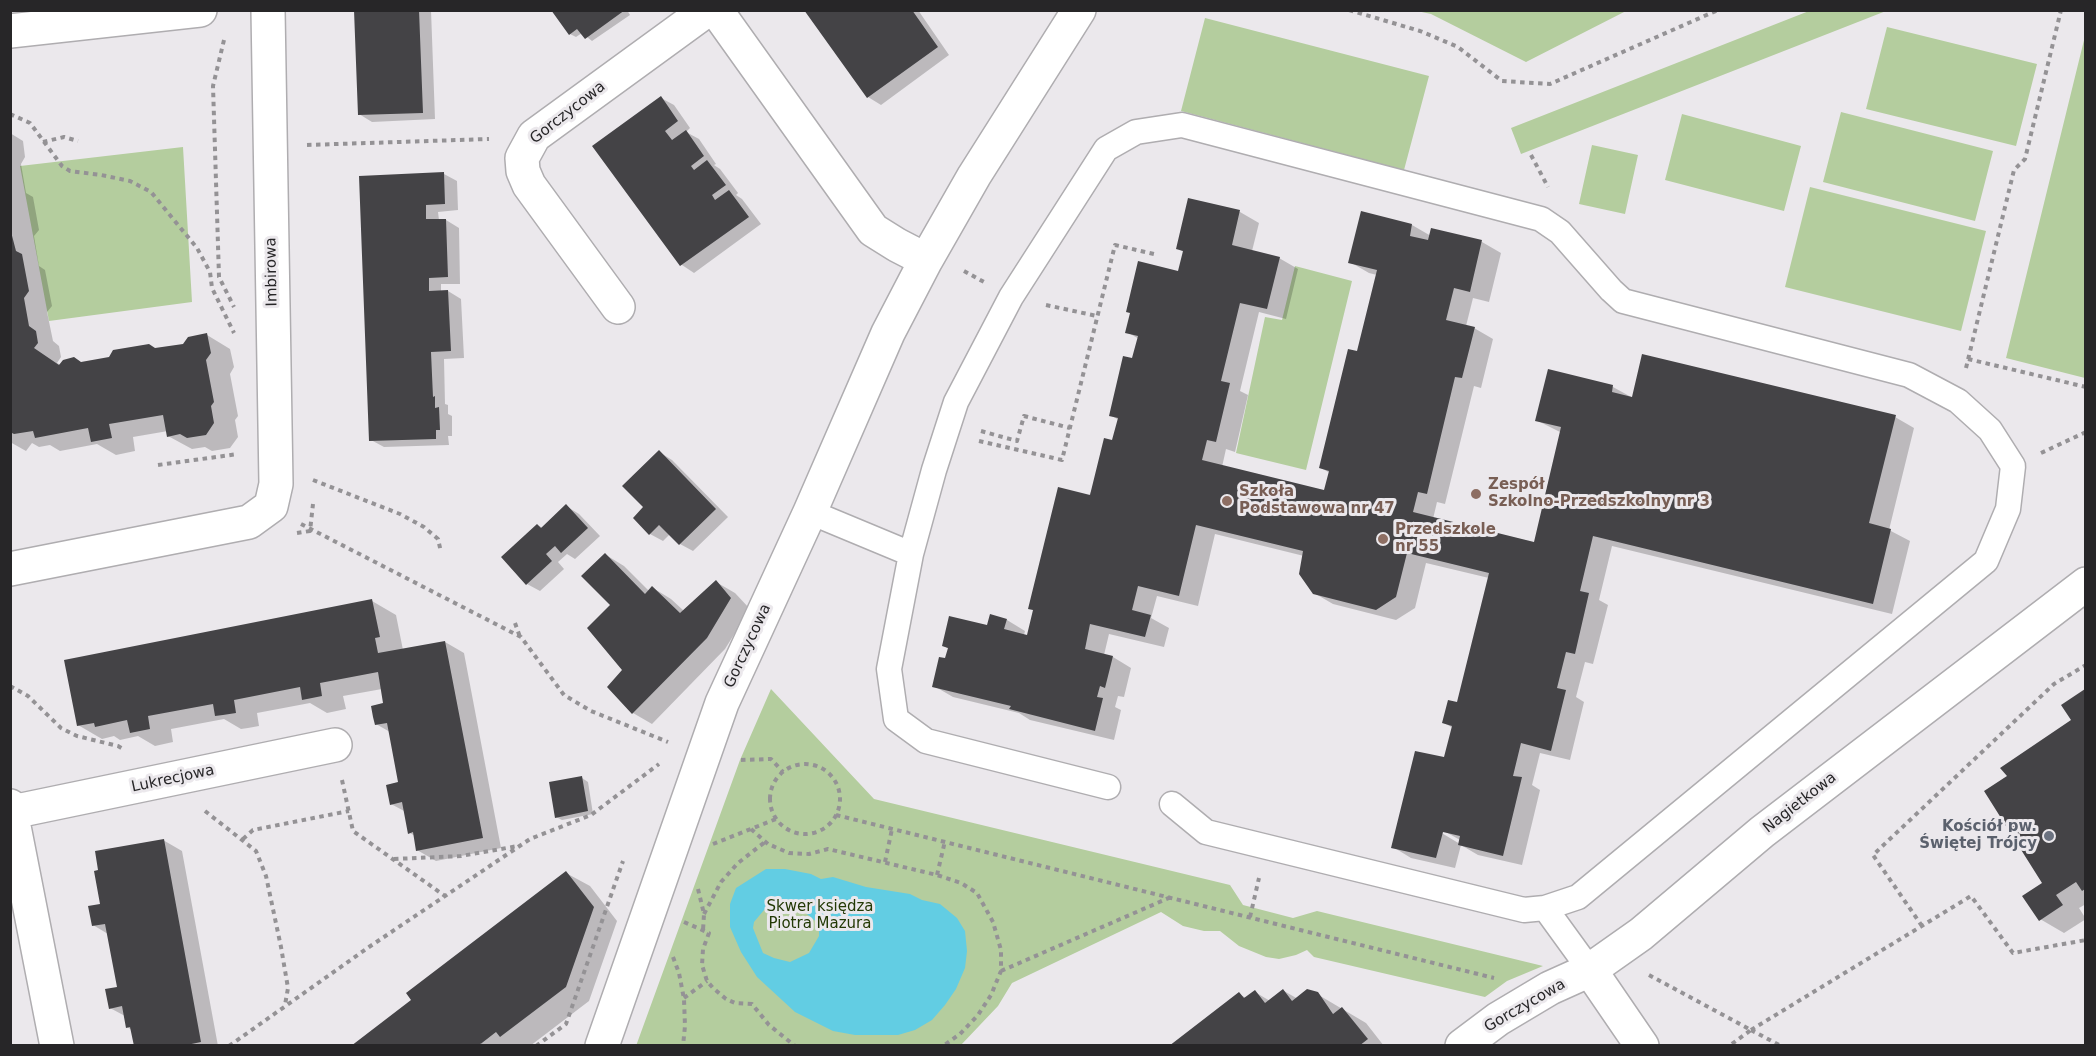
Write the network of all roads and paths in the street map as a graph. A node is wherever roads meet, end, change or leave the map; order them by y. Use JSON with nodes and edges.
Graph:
{"nodes":[{"id":1,"x":200,"y":10,"type":"edge"},
{"id":2,"x":268,"y":10,"type":"edge"},
{"id":3,"x":707,"y":10,"type":"edge"},
{"id":4,"x":716,"y":10,"type":"edge"},
{"id":5,"x":1079,"y":10,"type":"edge"},
{"id":6,"x":1349,"y":10,"type":"edge"},
{"id":7,"x":1718,"y":10,"type":"edge"},
{"id":8,"x":2061,"y":10,"type":"edge"},
{"id":9,"x":10,"y":31,"type":"edge"},
{"id":10,"x":226,"y":32,"type":"dead end"},
{"id":11,"x":10,"y":114,"type":"edge"},
{"id":12,"x":78,"y":141,"type":"dead end"},
{"id":13,"x":43,"y":142,"type":"junction"},
{"id":14,"x":270,"y":146,"type":"junction"},
{"id":15,"x":527,"y":146,"type":"junction"},
{"id":16,"x":1154,"y":254,"type":"dead end"},
{"id":17,"x":926,"y":260,"type":"junction"},
{"id":18,"x":966,"y":272,"type":"dead end"},
{"id":19,"x":219,"y":277,"type":"dead end"},
{"id":20,"x":975,"y":277,"type":"dead end"},
{"id":21,"x":618,"y":307,"type":"dead end"},
{"id":22,"x":1058,"y":308,"type":"dead end"},
{"id":23,"x":1097,"y":316,"type":"junction"},
{"id":24,"x":237,"y":338,"type":"dead end"},
{"id":25,"x":1968,"y":359,"type":"junction"},
{"id":26,"x":1966,"y":366,"type":"dead end"},
{"id":27,"x":2085,"y":387,"type":"edge"},
{"id":28,"x":949,"y":423,"type":"junction"},
{"id":29,"x":1070,"y":428,"type":"junction"},
{"id":30,"x":2085,"y":432,"type":"edge"},
{"id":31,"x":988,"y":443,"type":"dead end"},
{"id":32,"x":2062,"y":443,"type":"dead end"},
{"id":33,"x":245,"y":453,"type":"dead end"},
{"id":34,"x":158,"y":465,"type":"dead end"},
{"id":35,"x":312,"y":480,"type":"dead end"},
{"id":36,"x":312,"y":512,"type":"dead end"},
{"id":37,"x":810,"y":512,"type":"junction"},
{"id":38,"x":260,"y":514,"type":"junction"},
{"id":39,"x":310,"y":531,"type":"junction"},
{"id":40,"x":441,"y":552,"type":"dead end"},
{"id":41,"x":911,"y":554,"type":"junction"},
{"id":42,"x":10,"y":569,"type":"edge"},
{"id":43,"x":2085,"y":584,"type":"edge"},
{"id":44,"x":515,"y":623,"type":"dead end"},
{"id":45,"x":521,"y":637,"type":"junction"},
{"id":46,"x":2085,"y":665,"type":"edge"},
{"id":47,"x":10,"y":686,"type":"edge"},
{"id":48,"x":334,"y":745,"type":"joint"},
{"id":49,"x":706,"y":754,"type":"junction"},
{"id":50,"x":783,"y":772,"type":"junction"},
{"id":51,"x":162,"y":781,"type":"junction"},
{"id":52,"x":1108,"y":788,"type":"dead end"},
{"id":53,"x":1172,"y":804,"type":"dead end"},
{"id":54,"x":11,"y":809,"type":"edge"},
{"id":55,"x":349,"y":812,"type":"junction"},
{"id":56,"x":837,"y":815,"type":"junction"},
{"id":57,"x":776,"y":819,"type":"junction"},
{"id":58,"x":751,"y":829,"type":"junction"},
{"id":59,"x":892,"y":829,"type":"junction"},
{"id":60,"x":243,"y":839,"type":"junction"},
{"id":61,"x":765,"y":842,"type":"junction"},
{"id":62,"x":945,"y":842,"type":"junction"},
{"id":63,"x":520,"y":846,"type":"junction"},
{"id":64,"x":709,"y":846,"type":"dead end"},
{"id":65,"x":624,"y":859,"type":"dead end"},
{"id":66,"x":393,"y":860,"type":"junction"},
{"id":67,"x":885,"y":862,"type":"junction"},
{"id":68,"x":937,"y":875,"type":"junction"},
{"id":69,"x":696,"y":885,"type":"dead end"},
{"id":70,"x":1257,"y":886,"type":"dead end"},
{"id":71,"x":445,"y":896,"type":"junction"},
{"id":72,"x":1171,"y":897,"type":"junction"},
{"id":73,"x":1545,"y":908,"type":"junction"},
{"id":74,"x":704,"y":914,"type":"junction"},
{"id":75,"x":1250,"y":917,"type":"junction"},
{"id":76,"x":1922,"y":926,"type":"junction"},
{"id":77,"x":702,"y":930,"type":"dead end"},
{"id":78,"x":709,"y":933,"type":"dead end"},
{"id":79,"x":1641,"y":934,"type":"junction"},
{"id":80,"x":2085,"y":940,"type":"edge"},
{"id":81,"x":670,"y":953,"type":"dead end"},
{"id":82,"x":1590,"y":970,"type":"junction"},
{"id":83,"x":1001,"y":971,"type":"junction"},
{"id":84,"x":707,"y":981,"type":"junction"},
{"id":85,"x":1550,"y":988,"type":"junction"},
{"id":86,"x":684,"y":999,"type":"junction"},
{"id":87,"x":285,"y":1006,"type":"junction"},
{"id":88,"x":1751,"y":1030,"type":"junction"},
{"id":89,"x":57,"y":1046,"type":"edge"},
{"id":90,"x":229,"y":1046,"type":"edge"},
{"id":91,"x":536,"y":1046,"type":"edge"},
{"id":92,"x":602,"y":1046,"type":"edge"},
{"id":93,"x":683,"y":1046,"type":"edge"},
{"id":94,"x":795,"y":1046,"type":"edge"},
{"id":95,"x":943,"y":1046,"type":"edge"},
{"id":96,"x":1462,"y":1046,"type":"edge"},
{"id":97,"x":1642,"y":1046,"type":"edge"},
{"id":98,"x":1729,"y":1046,"type":"edge"},
{"id":99,"x":1781,"y":1046,"type":"edge"}],
"edges":[{"from":1,"to":9,"type":"street"},
{"from":2,"to":14,"type":"street","name":"Imbirowa"},
{"from":3,"to":15,"type":"street","name":"Gorczycowa"},
{"from":4,"to":17,"type":"street"},
{"from":5,"to":17,"type":"street","name":"Gorczycowa"},
{"from":6,"to":7,"type":"path"},
{"from":8,"to":25,"type":"path"},
{"from":10,"to":19,"type":"path"},
{"from":11,"to":13,"type":"path"},
{"from":12,"to":13,"type":"path"},
{"from":13,"to":24,"type":"path"},
{"from":14,"to":15,"type":"path"},
{"from":14,"to":38,"type":"street","name":"Imbirowa"},
{"from":15,"to":21,"type":"street","name":"Gorczycowa"},
{"from":16,"to":23,"type":"path"},
{"from":17,"to":37,"type":"street","name":"Gorczycowa"},
{"from":18,"to":20,"type":"path"},
{"from":22,"to":23,"type":"path"},
{"from":23,"to":29,"type":"path"},
{"from":25,"to":26,"type":"path"},
{"from":25,"to":27,"type":"path"},
{"from":28,"to":29,"type":"path"},
{"from":28,"to":41,"type":"lane"},
{"from":28,"to":73,"type":"lane"},
{"from":29,"to":31,"type":"path"},
{"from":30,"to":32,"type":"path"},
{"from":33,"to":34,"type":"path"},
{"from":35,"to":40,"type":"path"},
{"from":36,"to":39,"type":"path"},
{"from":37,"to":41,"type":"lane"},
{"from":37,"to":49,"type":"street","name":"Gorczycowa"},
{"from":38,"to":39,"type":"path"},
{"from":38,"to":42,"type":"street"},
{"from":39,"to":45,"type":"path"},
{"from":41,"to":52,"type":"lane"},
{"from":43,"to":79,"type":"street","name":"Nagietkowa"},
{"from":44,"to":45,"type":"path"},
{"from":45,"to":49,"type":"path"},
{"from":46,"to":76,"type":"path"},
{"from":47,"to":51,"type":"path"},
{"from":48,"to":51,"type":"street","name":"Lukrecjowa"},
{"from":48,"to":55,"type":"path"},
{"from":49,"to":50,"type":"path"},
{"from":49,"to":63,"type":"path"},
{"from":49,"to":92,"type":"street","name":"Gorczycowa"},
{"from":50,"to":56,"type":"path"},
{"from":50,"to":57,"type":"path"},
{"from":51,"to":54,"type":"street","name":"Lukrecjowa"},
{"from":51,"to":60,"type":"path"},
{"from":53,"to":73,"type":"lane"},
{"from":54,"to":89,"type":"street","name":"Lukrecjowa"},
{"from":55,"to":60,"type":"path"},
{"from":55,"to":66,"type":"path"},
{"from":56,"to":57,"type":"path"},
{"from":56,"to":59,"type":"path"},
{"from":57,"to":58,"type":"path"},
{"from":58,"to":61,"type":"path"},
{"from":58,"to":64,"type":"path"},
{"from":59,"to":62,"type":"path"},
{"from":59,"to":67,"type":"path"},
{"from":60,"to":87,"type":"path"},
{"from":61,"to":67,"type":"path"},
{"from":61,"to":74,"type":"path"},
{"from":62,"to":68,"type":"path"},
{"from":62,"to":72,"type":"path"},
{"from":63,"to":66,"type":"path"},
{"from":63,"to":71,"type":"path"},
{"from":65,"to":91,"type":"path"},
{"from":66,"to":71,"type":"path"},
{"from":67,"to":68,"type":"path"},
{"from":68,"to":83,"type":"path"},
{"from":69,"to":74,"type":"path"},
{"from":70,"to":75,"type":"path"},
{"from":71,"to":87,"type":"path"},
{"from":72,"to":75,"type":"path"},
{"from":72,"to":83,"type":"path"},
{"from":73,"to":82,"type":"lane"},
{"from":74,"to":77,"type":"path"},
{"from":75,"to":85,"type":"path"},
{"from":76,"to":80,"type":"path"},
{"from":76,"to":88,"type":"path"},
{"from":78,"to":84,"type":"path"},
{"from":79,"to":82,"type":"street","name":"Nagietkowa"},
{"from":79,"to":88,"type":"path"},
{"from":81,"to":86,"type":"path"},
{"from":82,"to":85,"type":"street","name":"Gorczycowa"},
{"from":82,"to":97,"type":"street"},
{"from":83,"to":95,"type":"path"},
{"from":84,"to":86,"type":"path"},
{"from":84,"to":94,"type":"path"},
{"from":85,"to":96,"type":"street","name":"Gorczycowa"},
{"from":86,"to":93,"type":"path"},
{"from":87,"to":90,"type":"path"},
{"from":88,"to":98,"type":"path"},
{"from":88,"to":99,"type":"path"}]}
